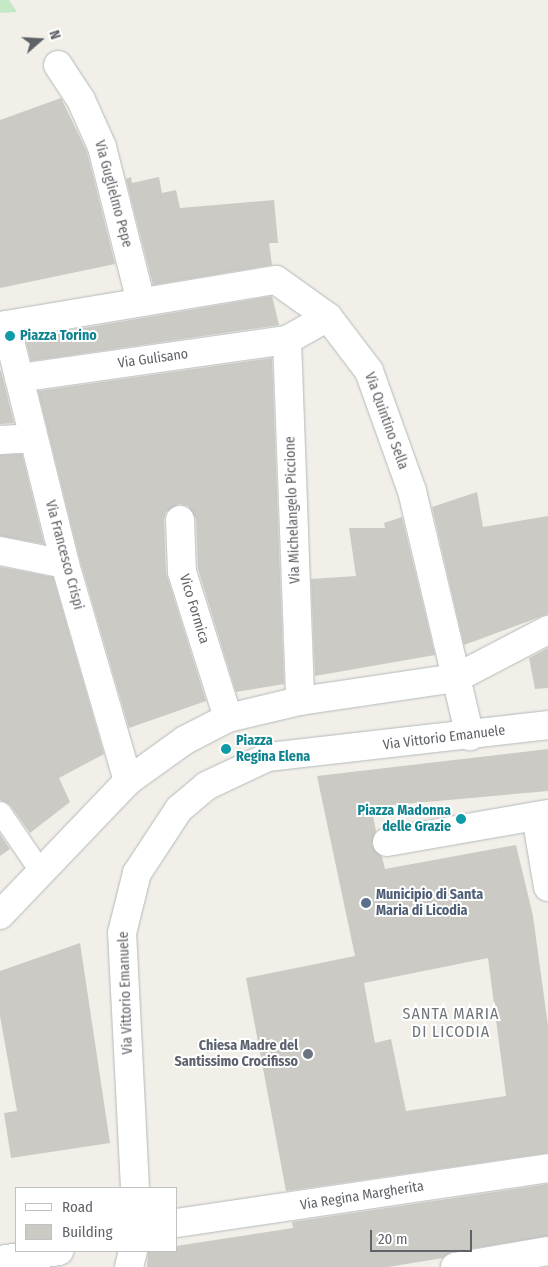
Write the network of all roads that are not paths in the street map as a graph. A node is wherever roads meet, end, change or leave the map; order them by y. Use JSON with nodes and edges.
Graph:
{"nodes":[{"id":1,"x":58,"y":65,"type":"dead end"},
{"id":2,"x":141,"y":302,"type":"junction"},
{"id":3,"x":328,"y":317,"type":"junction"},
{"id":4,"x":8,"y":324,"type":"edge"},
{"id":5,"x":287,"y":340,"type":"junction"},
{"id":6,"x":18,"y":374,"type":"junction"},
{"id":7,"x":33,"y":438,"type":"junction"},
{"id":8,"x":0,"y":440,"type":"edge"},
{"id":9,"x":180,"y":520,"type":"dead end"},
{"id":10,"x":0,"y":551,"type":"edge"},
{"id":11,"x":65,"y":564,"type":"junction"},
{"id":12,"x":540,"y":634,"type":"edge"},
{"id":13,"x":456,"y":678,"type":"junction"},
{"id":14,"x":300,"y":691,"type":"junction"},
{"id":15,"x":225,"y":707,"type":"junction"},
{"id":16,"x":548,"y":725,"type":"edge"},
{"id":17,"x":470,"y":736,"type":"junction"},
{"id":18,"x":128,"y":781,"type":"junction"},
{"id":19,"x":0,"y":812,"type":"edge"},
{"id":20,"x":541,"y":821,"type":"edge"},
{"id":21,"x":387,"y":842,"type":"dead end"},
{"id":22,"x":41,"y":872,"type":"junction"},
{"id":23,"x":548,"y":887,"type":"edge"},
{"id":24,"x":0,"y":915,"type":"edge"},
{"id":25,"x":548,"y":1168,"type":"edge"},
{"id":26,"x":136,"y":1187,"type":"edge"},
{"id":27,"x":178,"y":1224,"type":"edge"},
{"id":28,"x":548,"y":1251,"type":"edge"},
{"id":29,"x":52,"y":1252,"type":"edge"},
{"id":30,"x":133,"y":1252,"type":"edge"},
{"id":31,"x":0,"y":1260,"type":"edge"},
{"id":32,"x":129,"y":1267,"type":"edge"},
{"id":33,"x":455,"y":1267,"type":"edge"}],
"edges":[{"from":1,"to":2,"type":"street","name":"Via Guglielmo Pepe"},
{"from":2,"to":3,"type":"street","name":"Via Quintino Sella"},
{"from":2,"to":4,"type":"street","name":"Via Quintino Sella"},
{"from":3,"to":5,"type":"street"},
{"from":3,"to":13,"type":"street","name":"Via Quintino Sella"},
{"from":4,"to":6,"type":"street","name":"Via Francesco Crispi"},
{"from":5,"to":6,"type":"street","name":"Via Gulisano"},
{"from":5,"to":14,"type":"street","name":"Via Michelangelo Piccione"},
{"from":6,"to":7,"type":"street","name":"Via Francesco Crispi"},
{"from":7,"to":8,"type":"street"},
{"from":7,"to":11,"type":"street","name":"Via Francesco Crispi"},
{"from":9,"to":15,"type":"street","name":"Vico Formica"},
{"from":10,"to":11,"type":"street"},
{"from":11,"to":18,"type":"street","name":"Via Francesco Crispi"},
{"from":12,"to":13,"type":"street"},
{"from":13,"to":14,"type":"street"},
{"from":13,"to":17,"type":"street","name":"Via Quintino Sella"},
{"from":14,"to":15,"type":"street"},
{"from":15,"to":18,"type":"street"},
{"from":16,"to":17,"type":"street","name":"Via Vittorio Emanuele"},
{"from":17,"to":26,"type":"street","name":"Via Vittorio Emanuele"},
{"from":18,"to":22,"type":"street"},
{"from":19,"to":22,"type":"street"},
{"from":20,"to":21,"type":"street"},
{"from":20,"to":23,"type":"street"},
{"from":22,"to":24,"type":"street"},
{"from":25,"to":27,"type":"street","name":"Via Regina Margherita"},
{"from":28,"to":33,"type":"street"},
{"from":29,"to":31,"type":"street"},
{"from":30,"to":32,"type":"street"}]}
